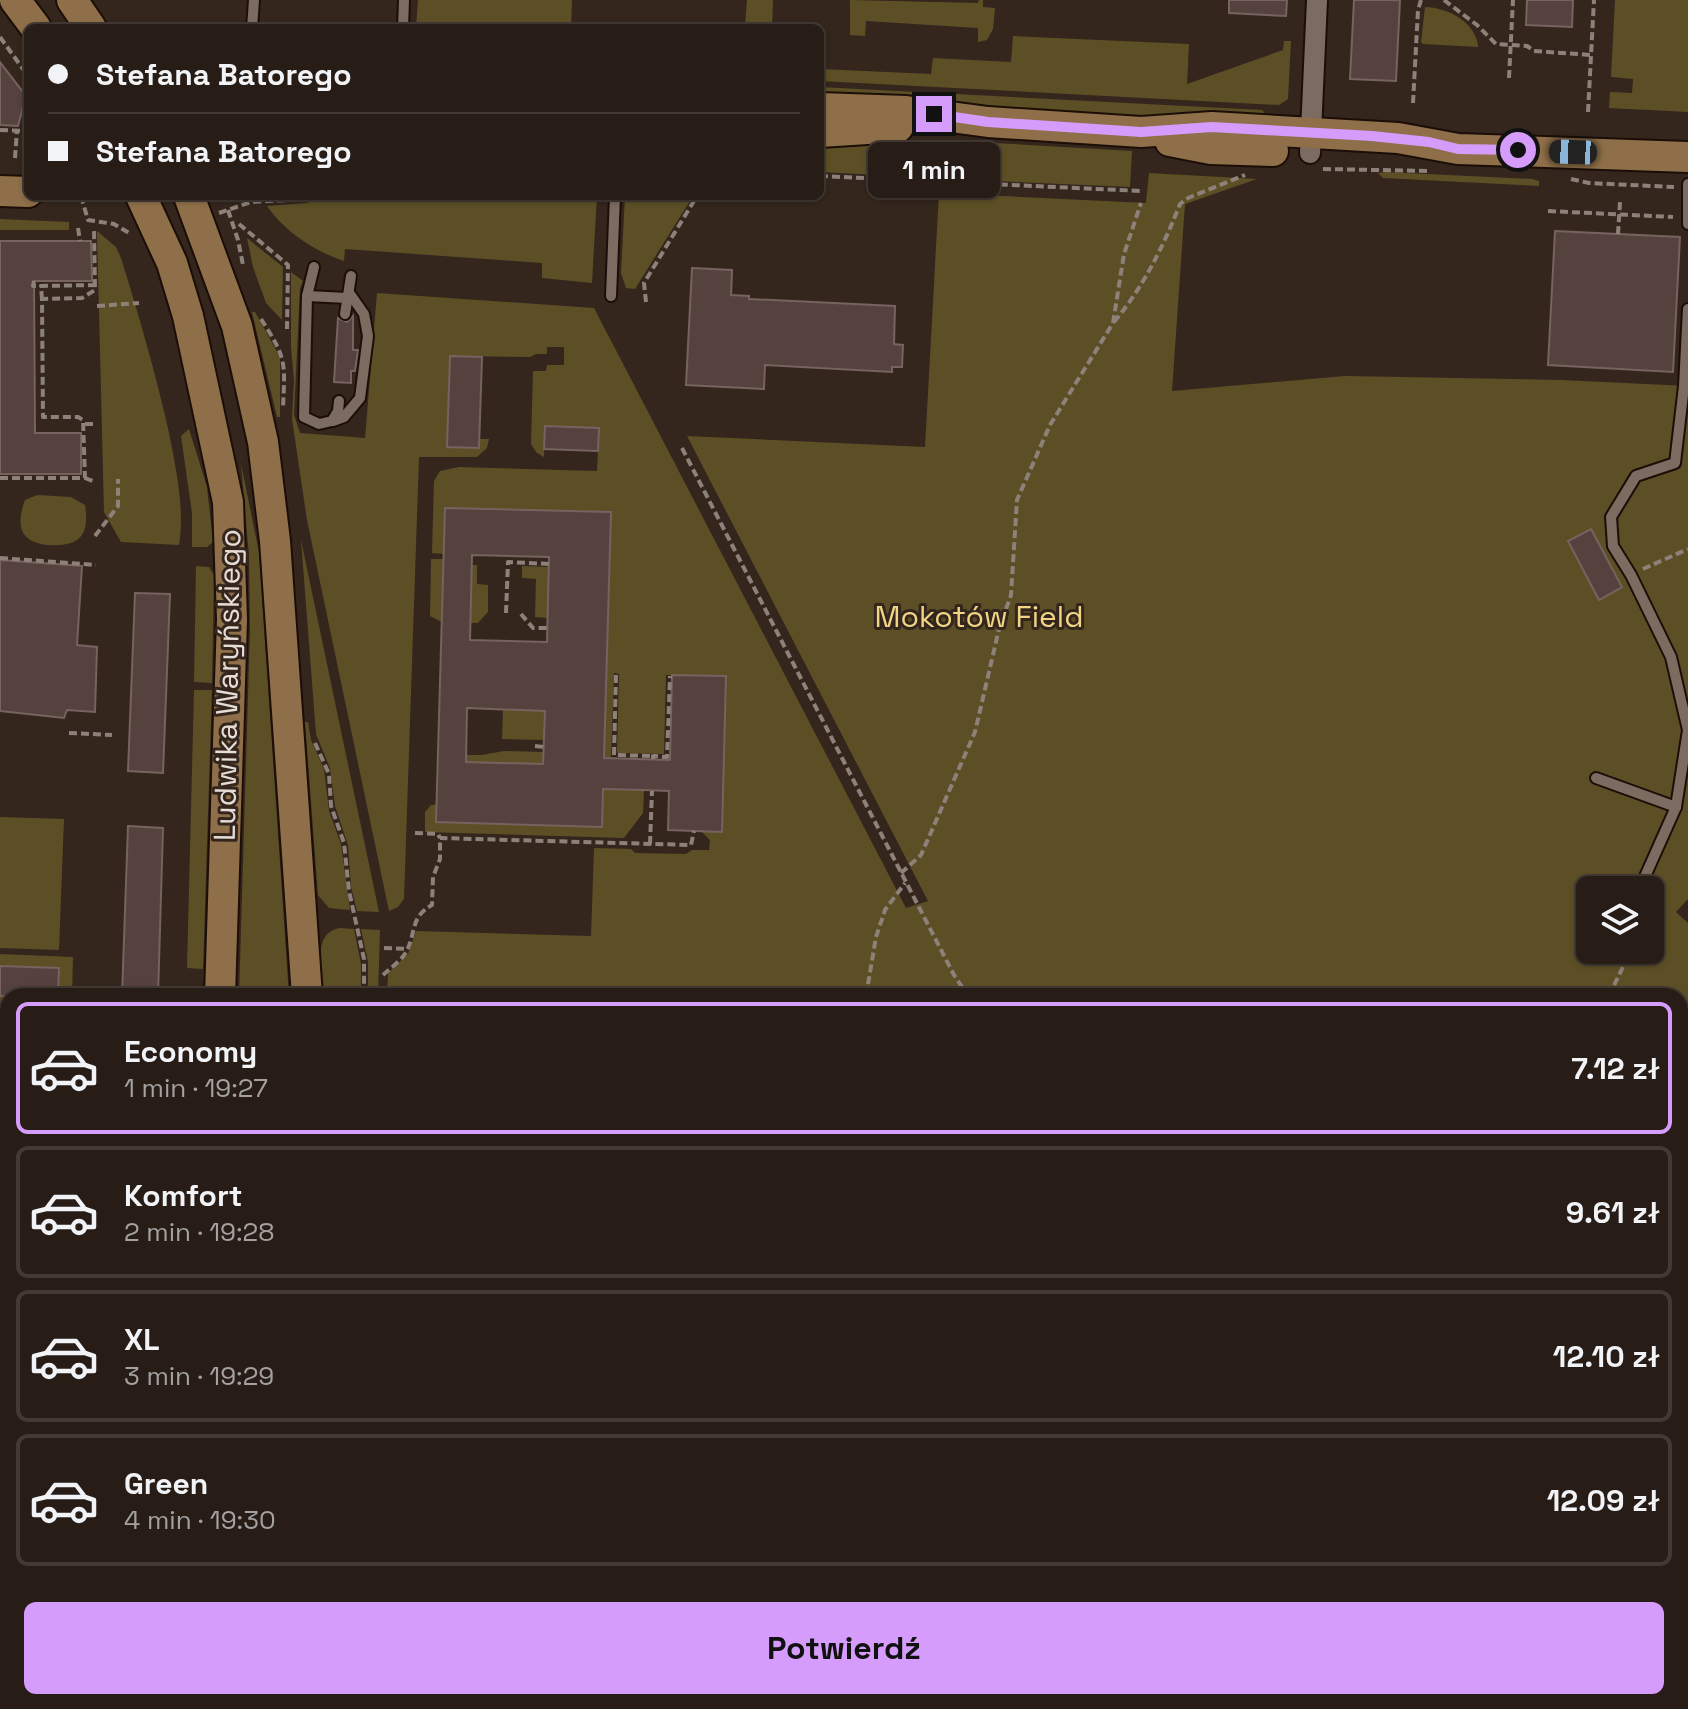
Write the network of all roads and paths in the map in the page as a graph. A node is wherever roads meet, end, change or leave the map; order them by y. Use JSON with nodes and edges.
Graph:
{"nodes":[{"id":1,"x":15,"y":0,"type":"edge"},
{"id":2,"x":72,"y":0,"type":"edge"},
{"id":3,"x":254,"y":0,"type":"edge"},
{"id":4,"x":404,"y":0,"type":"edge"},
{"id":5,"x":1317,"y":0,"type":"edge"},
{"id":6,"x":1421,"y":0,"type":"edge"},
{"id":7,"x":1444,"y":0,"type":"edge"},
{"id":8,"x":1513,"y":0,"type":"edge"},
{"id":9,"x":1594,"y":0,"type":"edge"},
{"id":10,"x":33,"y":24,"type":"edge"},
{"id":11,"x":88,"y":24,"type":"edge"},
{"id":12,"x":252,"y":24,"type":"edge"},
{"id":13,"x":403,"y":24,"type":"edge"},
{"id":14,"x":0,"y":37,"type":"edge"},
{"id":15,"x":1511,"y":45,"type":"junction"},
{"id":16,"x":1591,"y":55,"type":"junction"},
{"id":17,"x":24,"y":70,"type":"edge"},
{"id":18,"x":1415,"y":72,"type":"junction"},
{"id":19,"x":1424,"y":73,"type":"dead end"},
{"id":20,"x":1509,"y":78,"type":"dead end"},
{"id":21,"x":1413,"y":103,"type":"dead end"},
{"id":22,"x":824,"y":108,"type":"edge"},
{"id":23,"x":1588,"y":112,"type":"dead end"},
{"id":24,"x":988,"y":122,"type":"junction"},
{"id":25,"x":24,"y":129,"type":"edge"},
{"id":26,"x":0,"y":130,"type":"edge"},
{"id":27,"x":17,"y":130,"type":"junction"},
{"id":28,"x":824,"y":132,"type":"edge"},
{"id":29,"x":1309,"y":151,"type":"junction"},
{"id":30,"x":1688,"y":157,"type":"edge"},
{"id":31,"x":15,"y":158,"type":"dead end"},
{"id":32,"x":1451,"y":160,"type":"junction"},
{"id":33,"x":1247,"y":174,"type":"dead end"},
{"id":34,"x":824,"y":176,"type":"edge"},
{"id":35,"x":1567,"y":178,"type":"dead end"},
{"id":36,"x":1688,"y":186,"type":"edge"},
{"id":37,"x":0,"y":191,"type":"edge"},
{"id":38,"x":1141,"y":191,"type":"dead end"},
{"id":39,"x":24,"y":192,"type":"edge"},
{"id":40,"x":82,"y":200,"type":"edge"},
{"id":41,"x":143,"y":200,"type":"edge"},
{"id":42,"x":190,"y":200,"type":"edge"},
{"id":43,"x":272,"y":200,"type":"edge"},
{"id":44,"x":615,"y":200,"type":"edge"},
{"id":45,"x":695,"y":200,"type":"edge"},
{"id":46,"x":1620,"y":202,"type":"dead end"},
{"id":47,"x":1141,"y":203,"type":"dead end"},
{"id":48,"x":1548,"y":211,"type":"dead end"},
{"id":49,"x":217,"y":214,"type":"dead end"},
{"id":50,"x":1619,"y":214,"type":"junction"},
{"id":51,"x":1687,"y":221,"type":"edge"},
{"id":52,"x":239,"y":224,"type":"dead end"},
{"id":53,"x":78,"y":228,"type":"dead end"},
{"id":54,"x":94,"y":228,"type":"dead end"},
{"id":55,"x":1618,"y":234,"type":"dead end"},
{"id":56,"x":134,"y":240,"type":"dead end"},
{"id":57,"x":80,"y":241,"type":"dead end"},
{"id":58,"x":314,"y":267,"type":"dead end"},
{"id":59,"x":351,"y":276,"type":"dead end"},
{"id":60,"x":34,"y":281,"type":"dead end"},
{"id":61,"x":95,"y":285,"type":"junction"},
{"id":62,"x":41,"y":286,"type":"junction"},
{"id":63,"x":307,"y":296,"type":"junction"},
{"id":64,"x":349,"y":296,"type":"junction"},
{"id":65,"x":611,"y":296,"type":"dead end"},
{"id":66,"x":42,"y":299,"type":"junction"},
{"id":67,"x":646,"y":302,"type":"dead end"},
{"id":68,"x":139,"y":303,"type":"dead end"},
{"id":69,"x":51,"y":306,"type":"dead end"},
{"id":70,"x":97,"y":306,"type":"dead end"},
{"id":71,"x":42,"y":307,"type":"junction"},
{"id":72,"x":1688,"y":309,"type":"edge"},
{"id":73,"x":345,"y":314,"type":"dead end"},
{"id":74,"x":1113,"y":323,"type":"junction"},
{"id":75,"x":287,"y":329,"type":"dead end"},
{"id":76,"x":339,"y":401,"type":"dead end"},
{"id":77,"x":332,"y":421,"type":"junction"},
{"id":78,"x":85,"y":424,"type":"junction"},
{"id":79,"x":93,"y":424,"type":"dead end"},
{"id":80,"x":682,"y":448,"type":"dead end"},
{"id":81,"x":0,"y":478,"type":"edge"},
{"id":82,"x":85,"y":478,"type":"junction"},
{"id":83,"x":118,"y":479,"type":"dead end"},
{"id":84,"x":95,"y":482,"type":"dead end"},
{"id":85,"x":95,"y":536,"type":"dead end"},
{"id":86,"x":1688,"y":549,"type":"edge"},
{"id":87,"x":0,"y":558,"type":"edge"},
{"id":88,"x":549,"y":564,"type":"dead end"},
{"id":89,"x":96,"y":565,"type":"dead end"},
{"id":90,"x":1631,"y":575,"type":"junction"},
{"id":91,"x":506,"y":613,"type":"dead end"},
{"id":92,"x":521,"y":614,"type":"dead end"},
{"id":93,"x":547,"y":628,"type":"dead end"},
{"id":94,"x":616,"y":675,"type":"dead end"},
{"id":95,"x":670,"y":676,"type":"dead end"},
{"id":96,"x":69,"y":733,"type":"dead end"},
{"id":97,"x":112,"y":735,"type":"dead end"},
{"id":98,"x":535,"y":746,"type":"dead end"},
{"id":99,"x":544,"y":747,"type":"dead end"},
{"id":100,"x":1596,"y":778,"type":"dead end"},
{"id":101,"x":652,"y":791,"type":"dead end"},
{"id":102,"x":1676,"y":807,"type":"junction"},
{"id":103,"x":694,"y":831,"type":"dead end"},
{"id":104,"x":415,"y":833,"type":"dead end"},
{"id":105,"x":440,"y":838,"type":"junction"},
{"id":106,"x":650,"y":844,"type":"junction"},
{"id":107,"x":901,"y":873,"type":"junction"},
{"id":108,"x":1645,"y":876,"type":"edge"},
{"id":109,"x":905,"y":883,"type":"junction"},
{"id":110,"x":384,"y":948,"type":"dead end"},
{"id":111,"x":408,"y":949,"type":"junction"},
{"id":112,"x":1624,"y":964,"type":"edge"},
{"id":113,"x":383,"y":975,"type":"dead end"},
{"id":114,"x":220,"y":988,"type":"edge"},
{"id":115,"x":306,"y":988,"type":"edge"},
{"id":116,"x":867,"y":988,"type":"edge"},
{"id":117,"x":963,"y":988,"type":"edge"},
{"id":118,"x":1613,"y":988,"type":"edge"}],
"edges":[{"from":1,"to":10,"type":"main road"},
{"from":2,"to":11,"type":"main road"},
{"from":3,"to":12,"type":"lane"},
{"from":4,"to":13,"type":"lane"},
{"from":5,"to":29,"type":"street"},
{"from":6,"to":18,"type":"path"},
{"from":7,"to":15,"type":"path"},
{"from":8,"to":15,"type":"path"},
{"from":9,"to":16,"type":"path"},
{"from":14,"to":17,"type":"path"},
{"from":15,"to":16,"type":"path"},
{"from":15,"to":20,"type":"path"},
{"from":16,"to":23,"type":"path"},
{"from":18,"to":19,"type":"path"},
{"from":18,"to":21,"type":"path"},
{"from":22,"to":24,"type":"main road"},
{"from":24,"to":28,"type":"main road"},
{"from":24,"to":29,"type":"main road"},
{"from":25,"to":27,"type":"path"},
{"from":26,"to":27,"type":"path"},
{"from":27,"to":31,"type":"path"},
{"from":29,"to":32,"type":"path"},
{"from":29,"to":32,"type":"main road"},
{"from":30,"to":32,"type":"main road"},
{"from":33,"to":74,"type":"path"},
{"from":34,"to":38,"type":"path"},
{"from":35,"to":36,"type":"path"},
{"from":36,"to":51,"type":"lane"},
{"from":37,"to":39,"type":"main road"},
{"from":40,"to":56,"type":"path"},
{"from":41,"to":114,"type":"main road","name":"Ludwika Waryńskiego"},
{"from":42,"to":115,"type":"main road","name":"Ludwika Waryńskiego"},
{"from":43,"to":49,"type":"path"},
{"from":44,"to":65,"type":"lane"},
{"from":45,"to":67,"type":"path"},
{"from":46,"to":50,"type":"path"},
{"from":47,"to":74,"type":"path"},
{"from":48,"to":50,"type":"path"},
{"from":50,"to":51,"type":"path"},
{"from":50,"to":55,"type":"path"},
{"from":52,"to":75,"type":"path"},
{"from":53,"to":57,"type":"path"},
{"from":54,"to":61,"type":"path"},
{"from":58,"to":63,"type":"lane"},
{"from":59,"to":64,"type":"lane"},
{"from":60,"to":62,"type":"path"},
{"from":61,"to":62,"type":"path"},
{"from":61,"to":66,"type":"path"},
{"from":62,"to":66,"type":"path"},
{"from":63,"to":64,"type":"lane"},
{"from":63,"to":77,"type":"lane"},
{"from":64,"to":73,"type":"lane"},
{"from":64,"to":77,"type":"lane"},
{"from":66,"to":71,"type":"path"},
{"from":68,"to":70,"type":"path"},
{"from":69,"to":71,"type":"path"},
{"from":71,"to":78,"type":"path"},
{"from":72,"to":90,"type":"lane"},
{"from":74,"to":107,"type":"path"},
{"from":76,"to":77,"type":"lane"},
{"from":78,"to":79,"type":"path"},
{"from":78,"to":82,"type":"path"},
{"from":80,"to":107,"type":"path"},
{"from":81,"to":82,"type":"path"},
{"from":82,"to":84,"type":"path"},
{"from":83,"to":85,"type":"path"},
{"from":86,"to":90,"type":"path"},
{"from":87,"to":89,"type":"path"},
{"from":88,"to":91,"type":"path"},
{"from":90,"to":102,"type":"lane"},
{"from":92,"to":93,"type":"path"},
{"from":94,"to":95,"type":"path"},
{"from":96,"to":97,"type":"path"},
{"from":98,"to":99,"type":"path"},
{"from":100,"to":102,"type":"lane"},
{"from":101,"to":106,"type":"path"},
{"from":102,"to":108,"type":"lane"},
{"from":103,"to":106,"type":"path"},
{"from":104,"to":105,"type":"path"},
{"from":105,"to":106,"type":"path"},
{"from":105,"to":111,"type":"path"},
{"from":107,"to":109,"type":"path"},
{"from":109,"to":116,"type":"path"},
{"from":109,"to":117,"type":"path"},
{"from":110,"to":111,"type":"path"},
{"from":111,"to":113,"type":"path"},
{"from":112,"to":118,"type":"path"}]}
